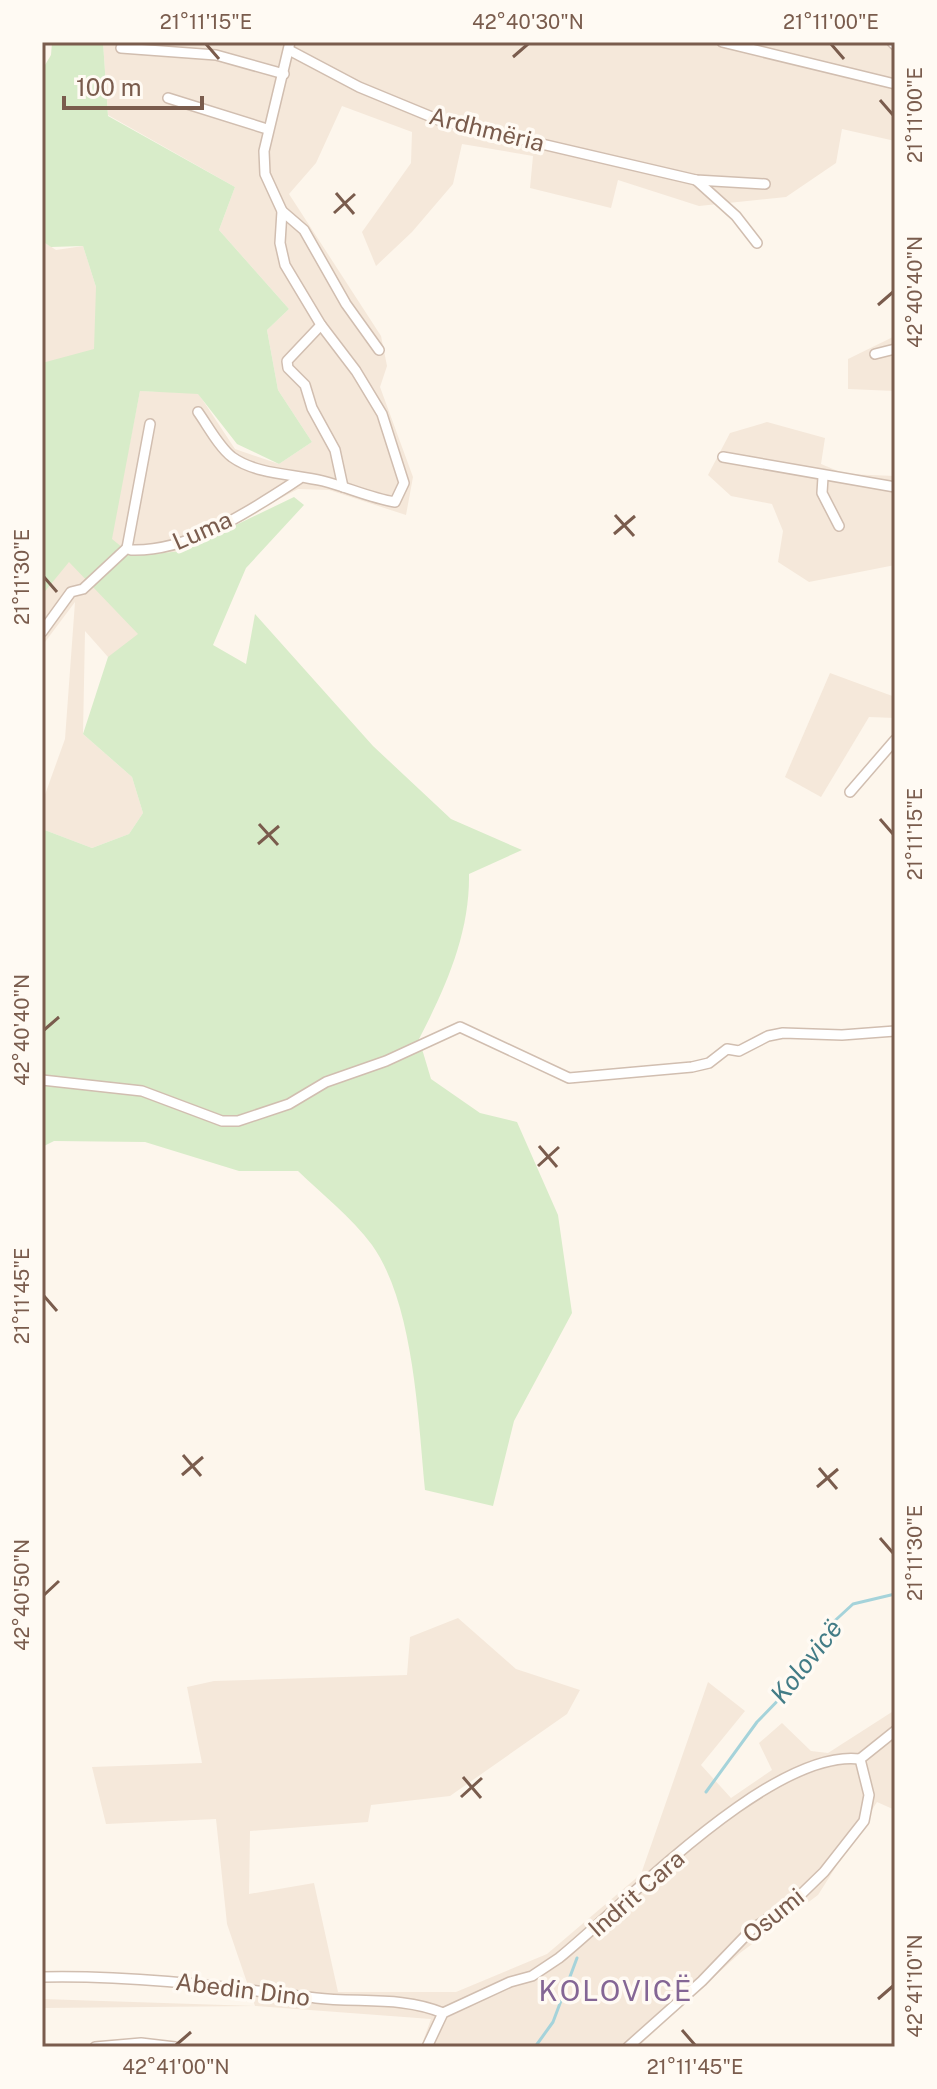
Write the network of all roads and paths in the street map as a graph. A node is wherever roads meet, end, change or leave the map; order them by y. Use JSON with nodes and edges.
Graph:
{"nodes":[{"id":1,"x":722,"y":42,"type":"edge"},
{"id":2,"x":289,"y":46,"type":"edge"},
{"id":3,"x":121,"y":48,"type":"dead end"},
{"id":4,"x":284,"y":74,"type":"junction"},
{"id":5,"x":895,"y":84,"type":"edge"},
{"id":6,"x":168,"y":98,"type":"dead end"},
{"id":7,"x":267,"y":129,"type":"junction"},
{"id":8,"x":696,"y":180,"type":"junction"},
{"id":9,"x":765,"y":184,"type":"dead end"},
{"id":10,"x":282,"y":211,"type":"junction"},
{"id":11,"x":757,"y":243,"type":"dead end"},
{"id":12,"x":321,"y":325,"type":"junction"},
{"id":13,"x":895,"y":349,"type":"edge"},
{"id":14,"x":379,"y":350,"type":"dead end"},
{"id":15,"x":875,"y":354,"type":"dead end"},
{"id":16,"x":198,"y":412,"type":"dead end"},
{"id":17,"x":150,"y":424,"type":"dead end"},
{"id":18,"x":723,"y":457,"type":"dead end"},
{"id":19,"x":823,"y":477,"type":"junction"},
{"id":20,"x":299,"y":479,"type":"junction"},
{"id":21,"x":343,"y":487,"type":"junction"},
{"id":22,"x":895,"y":487,"type":"edge"},
{"id":23,"x":839,"y":526,"type":"dead end"},
{"id":24,"x":127,"y":548,"type":"junction"},
{"id":25,"x":42,"y":632,"type":"edge"},
{"id":26,"x":895,"y":740,"type":"edge"},
{"id":27,"x":850,"y":792,"type":"dead end"},
{"id":28,"x":895,"y":1031,"type":"edge"},
{"id":29,"x":42,"y":1080,"type":"edge"},
{"id":30,"x":895,"y":1731,"type":"edge"},
{"id":31,"x":860,"y":1759,"type":"junction"},
{"id":32,"x":42,"y":1977,"type":"edge"},
{"id":33,"x":443,"y":2013,"type":"junction"},
{"id":34,"x":95,"y":2047,"type":"edge"},
{"id":35,"x":175,"y":2047,"type":"edge"},
{"id":36,"x":427,"y":2047,"type":"edge"},
{"id":37,"x":628,"y":2047,"type":"edge"}],
"edges":[{"from":1,"to":5,"type":"street"},
{"from":2,"to":4,"type":"street"},
{"from":2,"to":8,"type":"street","name":"Ardhmëria"},
{"from":3,"to":4,"type":"street"},
{"from":4,"to":7,"type":"street"},
{"from":6,"to":7,"type":"street"},
{"from":7,"to":10,"type":"street"},
{"from":8,"to":9,"type":"street","name":"Ardhmëria"},
{"from":8,"to":11,"type":"street","name":"Ardhmëria"},
{"from":10,"to":12,"type":"street"},
{"from":10,"to":14,"type":"street"},
{"from":12,"to":21,"type":"street"},
{"from":12,"to":21,"type":"street"},
{"from":13,"to":15,"type":"street"},
{"from":16,"to":20,"type":"street"},
{"from":17,"to":24,"type":"street"},
{"from":18,"to":19,"type":"street"},
{"from":19,"to":22,"type":"street"},
{"from":19,"to":23,"type":"street"},
{"from":20,"to":21,"type":"street"},
{"from":20,"to":24,"type":"street","name":"Luma"},
{"from":24,"to":25,"type":"street"},
{"from":26,"to":27,"type":"street"},
{"from":28,"to":29,"type":"street"},
{"from":30,"to":31,"type":"street"},
{"from":31,"to":33,"type":"street","name":"Indrit Cara"},
{"from":31,"to":37,"type":"street","name":"Osumi"},
{"from":32,"to":33,"type":"street","name":"Abedin Dino"},
{"from":33,"to":36,"type":"street"},
{"from":34,"to":35,"type":"street"}]}
